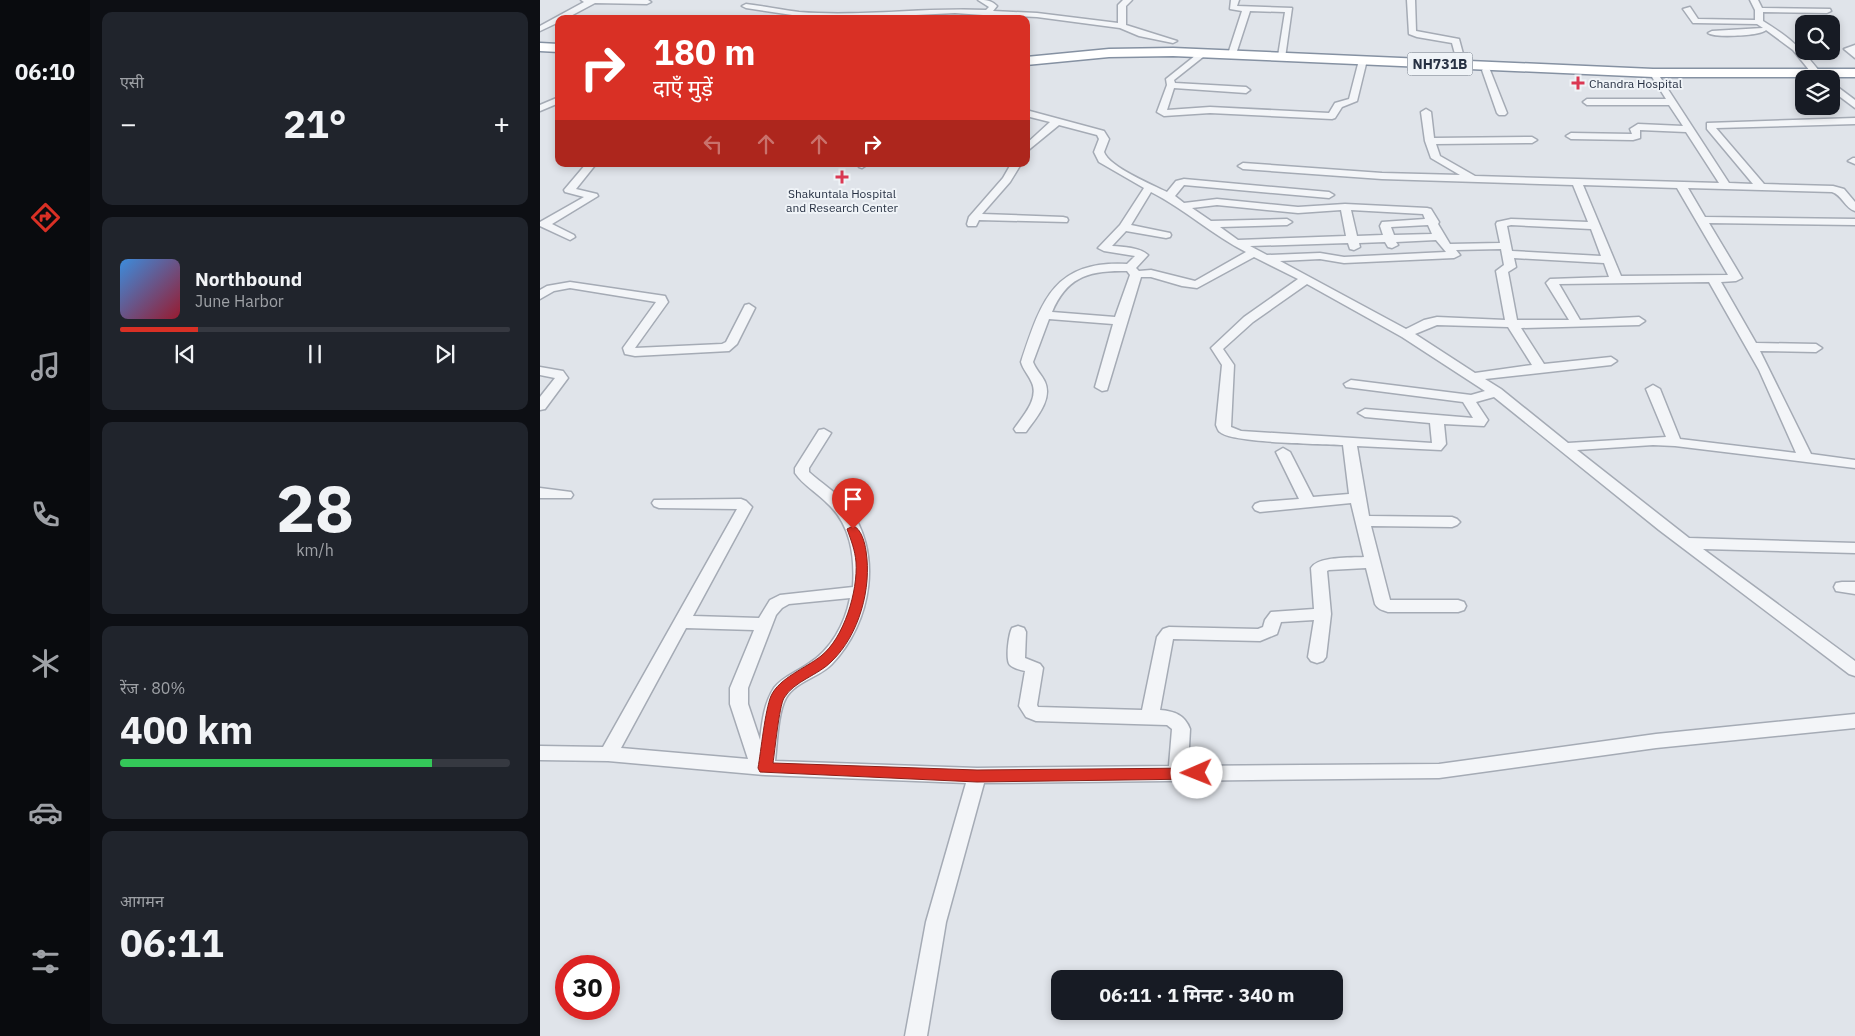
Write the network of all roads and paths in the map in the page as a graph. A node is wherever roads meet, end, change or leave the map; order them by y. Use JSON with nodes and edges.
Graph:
{"nodes":[{"id":1,"x":585,"y":0,"type":"edge"},
{"id":2,"x":594,"y":0,"type":"edge"},
{"id":3,"x":982,"y":0,"type":"edge"},
{"id":4,"x":1128,"y":0,"type":"edge"},
{"id":5,"x":1235,"y":0,"type":"edge"},
{"id":6,"x":1278,"y":0,"type":"edge"},
{"id":7,"x":1411,"y":0,"type":"edge"},
{"id":8,"x":1754,"y":0,"type":"edge"},
{"id":9,"x":647,"y":2,"type":"dead end"},
{"id":10,"x":746,"y":6,"type":"dead end"},
{"id":11,"x":1247,"y":8,"type":"junction"},
{"id":12,"x":1278,"y":9,"type":"junction"},
{"id":13,"x":1687,"y":10,"type":"dead end"},
{"id":14,"x":1759,"y":10,"type":"junction"},
{"id":15,"x":1827,"y":11,"type":"dead end"},
{"id":16,"x":566,"y":15,"type":"edge"},
{"id":17,"x":877,"y":15,"type":"edge"},
{"id":18,"x":877,"y":15,"type":"edge"},
{"id":19,"x":976,"y":15,"type":"edge"},
{"id":20,"x":987,"y":15,"type":"edge"},
{"id":21,"x":1030,"y":15,"type":"edge"},
{"id":22,"x":555,"y":21,"type":"edge"},
{"id":23,"x":1759,"y":22,"type":"junction"},
{"id":24,"x":1122,"y":26,"type":"junction"},
{"id":25,"x":540,"y":29,"type":"edge"},
{"id":26,"x":1769,"y":29,"type":"junction"},
{"id":27,"x":1712,"y":33,"type":"dead end"},
{"id":28,"x":1174,"y":41,"type":"dead end"},
{"id":29,"x":540,"y":47,"type":"edge"},
{"id":30,"x":1855,"y":47,"type":"edge"},
{"id":31,"x":555,"y":48,"type":"edge"},
{"id":32,"x":540,"y":52,"type":"edge"},
{"id":33,"x":555,"y":52,"type":"edge"},
{"id":34,"x":1232,"y":54,"type":"junction"},
{"id":35,"x":1282,"y":56,"type":"junction"},
{"id":36,"x":1855,"y":56,"type":"edge"},
{"id":37,"x":1199,"y":57,"type":"junction"},
{"id":38,"x":1030,"y":62,"type":"edge"},
{"id":39,"x":1030,"y":62,"type":"edge"},
{"id":40,"x":1362,"y":64,"type":"junction"},
{"id":41,"x":1462,"y":65,"type":"junction"},
{"id":42,"x":1486,"y":70,"type":"junction"},
{"id":43,"x":1816,"y":70,"type":"edge"},
{"id":44,"x":1855,"y":73,"type":"edge"},
{"id":45,"x":1840,"y":76,"type":"edge"},
{"id":46,"x":1656,"y":77,"type":"junction"},
{"id":47,"x":1855,"y":77,"type":"edge"},
{"id":48,"x":1795,"y":78,"type":"edge"},
{"id":49,"x":1840,"y":78,"type":"edge"},
{"id":50,"x":1795,"y":79,"type":"edge"},
{"id":51,"x":1171,"y":85,"type":"junction"},
{"id":52,"x":1246,"y":90,"type":"dead end"},
{"id":53,"x":1840,"y":92,"type":"edge"},
{"id":54,"x":1586,"y":102,"type":"dead end"},
{"id":55,"x":1670,"y":102,"type":"junction"},
{"id":56,"x":555,"y":103,"type":"edge"},
{"id":57,"x":1855,"y":105,"type":"edge"},
{"id":58,"x":540,"y":108,"type":"edge"},
{"id":59,"x":1426,"y":112,"type":"dead end"},
{"id":60,"x":1502,"y":113,"type":"dead end"},
{"id":61,"x":1030,"y":114,"type":"edge"},
{"id":62,"x":1057,"y":120,"type":"junction"},
{"id":63,"x":1855,"y":122,"type":"edge"},
{"id":64,"x":1689,"y":129,"type":"junction"},
{"id":65,"x":1030,"y":135,"type":"edge"},
{"id":66,"x":1040,"y":136,"type":"junction"},
{"id":67,"x":1571,"y":136,"type":"dead end"},
{"id":68,"x":1532,"y":140,"type":"dead end"},
{"id":69,"x":1430,"y":141,"type":"junction"},
{"id":70,"x":1030,"y":145,"type":"edge"},
{"id":71,"x":1243,"y":166,"type":"dead end"},
{"id":72,"x":588,"y":167,"type":"edge"},
{"id":73,"x":1015,"y":167,"type":"edge"},
{"id":74,"x":1333,"y":174,"type":"junction"},
{"id":75,"x":1475,"y":179,"type":"junction"},
{"id":76,"x":1578,"y":182,"type":"junction"},
{"id":77,"x":1681,"y":185,"type":"junction"},
{"id":78,"x":1150,"y":186,"type":"junction"},
{"id":79,"x":1726,"y":186,"type":"junction"},
{"id":80,"x":1761,"y":187,"type":"junction"},
{"id":81,"x":1328,"y":195,"type":"junction"},
{"id":82,"x":1169,"y":197,"type":"junction"},
{"id":83,"x":1183,"y":206,"type":"junction"},
{"id":84,"x":1326,"y":207,"type":"junction"},
{"id":85,"x":1345,"y":207,"type":"junction"},
{"id":86,"x":1855,"y":208,"type":"edge"},
{"id":87,"x":1062,"y":220,"type":"dead end"},
{"id":88,"x":1703,"y":220,"type":"junction"},
{"id":89,"x":1287,"y":222,"type":"dead end"},
{"id":90,"x":1434,"y":222,"type":"junction"},
{"id":91,"x":1855,"y":222,"type":"edge"},
{"id":92,"x":1210,"y":224,"type":"junction"},
{"id":93,"x":1595,"y":226,"type":"junction"},
{"id":94,"x":1124,"y":227,"type":"junction"},
{"id":95,"x":1166,"y":235,"type":"dead end"},
{"id":96,"x":570,"y":237,"type":"dead end"},
{"id":97,"x":1439,"y":237,"type":"junction"},
{"id":98,"x":1389,"y":238,"type":"junction"},
{"id":99,"x":1352,"y":239,"type":"junction"},
{"id":100,"x":1236,"y":243,"type":"junction"},
{"id":101,"x":1448,"y":247,"type":"junction"},
{"id":102,"x":1507,"y":250,"type":"junction"},
{"id":103,"x":1260,"y":255,"type":"junction"},
{"id":104,"x":1397,"y":258,"type":"junction"},
{"id":105,"x":1358,"y":259,"type":"junction"},
{"id":106,"x":1608,"y":260,"type":"junction"},
{"id":107,"x":1133,"y":271,"type":"junction"},
{"id":108,"x":1713,"y":278,"type":"junction"},
{"id":109,"x":1306,"y":279,"type":"junction"},
{"id":110,"x":1616,"y":279,"type":"junction"},
{"id":111,"x":540,"y":295,"type":"edge"},
{"id":112,"x":749,"y":308,"type":"dead end"},
{"id":113,"x":1046,"y":315,"type":"junction"},
{"id":114,"x":1120,"y":321,"type":"junction"},
{"id":115,"x":1639,"y":321,"type":"dead end"},
{"id":116,"x":1512,"y":324,"type":"junction"},
{"id":117,"x":1576,"y":324,"type":"junction"},
{"id":118,"x":1406,"y":334,"type":"junction"},
{"id":119,"x":1751,"y":347,"type":"junction"},
{"id":120,"x":1816,"y":348,"type":"dead end"},
{"id":121,"x":1611,"y":361,"type":"dead end"},
{"id":122,"x":1540,"y":368,"type":"junction"},
{"id":123,"x":540,"y":371,"type":"edge"},
{"id":124,"x":1471,"y":377,"type":"junction"},
{"id":125,"x":1351,"y":384,"type":"dead end"},
{"id":126,"x":1102,"y":387,"type":"dead end"},
{"id":127,"x":1652,"y":389,"type":"dead end"},
{"id":128,"x":1496,"y":392,"type":"junction"},
{"id":129,"x":1471,"y":399,"type":"junction"},
{"id":130,"x":540,"y":406,"type":"edge"},
{"id":131,"x":1365,"y":413,"type":"dead end"},
{"id":132,"x":1437,"y":420,"type":"junction"},
{"id":133,"x":1021,"y":429,"type":"dead end"},
{"id":134,"x":824,"y":433,"type":"dead end"},
{"id":135,"x":1349,"y":442,"type":"junction"},
{"id":136,"x":1676,"y":442,"type":"junction"},
{"id":137,"x":1564,"y":447,"type":"junction"},
{"id":138,"x":1282,"y":452,"type":"dead end"},
{"id":139,"x":1806,"y":459,"type":"junction"},
{"id":140,"x":1854,"y":464,"type":"edge"},
{"id":141,"x":540,"y":493,"type":"edge"},
{"id":142,"x":566,"y":495,"type":"dead end"},
{"id":143,"x":1357,"y":498,"type":"junction"},
{"id":144,"x":659,"y":503,"type":"dead end"},
{"id":145,"x":1308,"y":503,"type":"junction"},
{"id":146,"x":1260,"y":507,"type":"dead end"},
{"id":147,"x":1364,"y":521,"type":"junction"},
{"id":148,"x":1452,"y":522,"type":"dead end"},
{"id":149,"x":1688,"y":543,"type":"junction"},
{"id":150,"x":1855,"y":548,"type":"edge"},
{"id":151,"x":1372,"y":562,"type":"junction"},
{"id":152,"x":859,"y":592,"type":"junction"},
{"id":153,"x":1458,"y":606,"type":"dead end"},
{"id":154,"x":1323,"y":614,"type":"junction"},
{"id":155,"x":682,"y":622,"type":"junction"},
{"id":156,"x":763,"y":624,"type":"junction"},
{"id":157,"x":1018,"y":632,"type":"dead end"},
{"id":158,"x":1317,"y":657,"type":"dead end"},
{"id":159,"x":1855,"y":670,"type":"edge"},
{"id":160,"x":1150,"y":716,"type":"junction"},
{"id":161,"x":1855,"y":721,"type":"edge"},
{"id":162,"x":540,"y":753,"type":"edge"},
{"id":163,"x":608,"y":754,"type":"junction"},
{"id":164,"x":766,"y":764,"type":"junction"},
{"id":165,"x":1178,"y":774,"type":"junction"},
{"id":166,"x":977,"y":776,"type":"junction"},
{"id":167,"x":916,"y":1036,"type":"edge"}],
"edges":[{"from":1,"to":2,"type":"street"},
{"from":2,"to":9,"type":"street"},
{"from":2,"to":16,"type":"street"},
{"from":3,"to":20,"type":"street"},
{"from":4,"to":24,"type":"street"},
{"from":5,"to":11,"type":"street"},
{"from":6,"to":12,"type":"street"},
{"from":7,"to":41,"type":"street"},
{"from":8,"to":14,"type":"street"},
{"from":10,"to":18,"type":"street"},
{"from":11,"to":12,"type":"street"},
{"from":11,"to":34,"type":"street"},
{"from":12,"to":35,"type":"street"},
{"from":13,"to":23,"type":"street"},
{"from":14,"to":15,"type":"street"},
{"from":14,"to":23,"type":"street"},
{"from":17,"to":19,"type":"street"},
{"from":21,"to":24,"type":"street"},
{"from":22,"to":25,"type":"street"},
{"from":23,"to":26,"type":"street"},
{"from":24,"to":28,"type":"street"},
{"from":26,"to":27,"type":"street"},
{"from":26,"to":43,"type":"street"},
{"from":29,"to":31,"type":"highway"},
{"from":30,"to":36,"type":"street"},
{"from":32,"to":33,"type":"highway"},
{"from":34,"to":35,"type":"highway","number":"NH731B"},
{"from":34,"to":38,"type":"highway","number":"NH731B"},
{"from":35,"to":41,"type":"highway","number":"NH731B"},
{"from":37,"to":39,"type":"highway"},
{"from":37,"to":40,"type":"highway"},
{"from":37,"to":51,"type":"street"},
{"from":40,"to":42,"type":"highway"},
{"from":40,"to":51,"type":"street"},
{"from":41,"to":48,"type":"highway","number":"NH731B"},
{"from":42,"to":46,"type":"highway"},
{"from":42,"to":60,"type":"street"},
{"from":44,"to":45,"type":"highway","number":"NH731B"},
{"from":46,"to":50,"type":"highway"},
{"from":46,"to":55,"type":"street"},
{"from":47,"to":49,"type":"highway"},
{"from":51,"to":52,"type":"street"},
{"from":53,"to":57,"type":"street"},
{"from":54,"to":55,"type":"street"},
{"from":55,"to":64,"type":"street"},
{"from":56,"to":58,"type":"street"},
{"from":59,"to":69,"type":"street"},
{"from":61,"to":62,"type":"street"},
{"from":62,"to":66,"type":"street"},
{"from":62,"to":78,"type":"street"},
{"from":63,"to":80,"type":"street"},
{"from":64,"to":67,"type":"street"},
{"from":64,"to":79,"type":"street"},
{"from":65,"to":66,"type":"street"},
{"from":66,"to":70,"type":"street"},
{"from":68,"to":69,"type":"street"},
{"from":69,"to":75,"type":"street"},
{"from":71,"to":74,"type":"street"},
{"from":72,"to":96,"type":"street"},
{"from":73,"to":87,"type":"street"},
{"from":74,"to":75,"type":"street"},
{"from":74,"to":81,"type":"street"},
{"from":75,"to":76,"type":"street"},
{"from":76,"to":77,"type":"street"},
{"from":76,"to":93,"type":"street"},
{"from":77,"to":79,"type":"street"},
{"from":77,"to":88,"type":"street"},
{"from":78,"to":82,"type":"street"},
{"from":78,"to":94,"type":"street"},
{"from":79,"to":80,"type":"street"},
{"from":80,"to":86,"type":"street"},
{"from":81,"to":82,"type":"street"},
{"from":81,"to":84,"type":"street"},
{"from":82,"to":83,"type":"street"},
{"from":83,"to":84,"type":"street"},
{"from":83,"to":92,"type":"street"},
{"from":84,"to":85,"type":"street"},
{"from":85,"to":90,"type":"street"},
{"from":85,"to":99,"type":"street"},
{"from":88,"to":91,"type":"street"},
{"from":88,"to":108,"type":"street"},
{"from":89,"to":92,"type":"street"},
{"from":90,"to":97,"type":"street"},
{"from":90,"to":98,"type":"street"},
{"from":92,"to":100,"type":"street"},
{"from":93,"to":102,"type":"street"},
{"from":93,"to":106,"type":"street"},
{"from":94,"to":95,"type":"street"},
{"from":94,"to":107,"type":"street"},
{"from":97,"to":98,"type":"street"},
{"from":97,"to":101,"type":"street"},
{"from":98,"to":99,"type":"street"},
{"from":98,"to":104,"type":"street"},
{"from":99,"to":100,"type":"street"},
{"from":99,"to":105,"type":"street"},
{"from":100,"to":103,"type":"street"},
{"from":101,"to":102,"type":"street"},
{"from":101,"to":104,"type":"street"},
{"from":102,"to":106,"type":"street"},
{"from":102,"to":116,"type":"street"},
{"from":103,"to":105,"type":"street"},
{"from":103,"to":107,"type":"street"},
{"from":103,"to":109,"type":"street"},
{"from":104,"to":105,"type":"street"},
{"from":106,"to":110,"type":"street"},
{"from":107,"to":113,"type":"street"},
{"from":107,"to":114,"type":"street"},
{"from":108,"to":110,"type":"street"},
{"from":108,"to":119,"type":"street"},
{"from":109,"to":118,"type":"street"},
{"from":109,"to":135,"type":"street"},
{"from":110,"to":117,"type":"street"},
{"from":111,"to":112,"type":"street"},
{"from":113,"to":114,"type":"street"},
{"from":113,"to":133,"type":"street"},
{"from":114,"to":126,"type":"street"},
{"from":115,"to":117,"type":"street"},
{"from":116,"to":117,"type":"street"},
{"from":116,"to":118,"type":"street"},
{"from":116,"to":122,"type":"street"},
{"from":118,"to":124,"type":"street"},
{"from":119,"to":120,"type":"street"},
{"from":119,"to":139,"type":"street"},
{"from":121,"to":122,"type":"street"},
{"from":122,"to":124,"type":"street"},
{"from":123,"to":130,"type":"street"},
{"from":124,"to":128,"type":"street"},
{"from":125,"to":129,"type":"street"},
{"from":127,"to":136,"type":"street"},
{"from":128,"to":129,"type":"street"},
{"from":128,"to":137,"type":"street"},
{"from":129,"to":132,"type":"street"},
{"from":131,"to":132,"type":"street"},
{"from":132,"to":135,"type":"street"},
{"from":134,"to":152,"type":"street"},
{"from":135,"to":143,"type":"street"},
{"from":136,"to":137,"type":"street"},
{"from":136,"to":139,"type":"street"},
{"from":137,"to":149,"type":"street"},
{"from":138,"to":145,"type":"street"},
{"from":139,"to":140,"type":"street"},
{"from":141,"to":142,"type":"street"},
{"from":143,"to":145,"type":"street"},
{"from":143,"to":147,"type":"street"},
{"from":144,"to":155,"type":"street"},
{"from":145,"to":146,"type":"street"},
{"from":147,"to":148,"type":"street"},
{"from":147,"to":151,"type":"street"},
{"from":149,"to":150,"type":"street"},
{"from":149,"to":159,"type":"street"},
{"from":151,"to":153,"type":"street"},
{"from":151,"to":154,"type":"street"},
{"from":152,"to":156,"type":"street"},
{"from":152,"to":164,"type":"street"},
{"from":154,"to":158,"type":"street"},
{"from":154,"to":160,"type":"street"},
{"from":155,"to":156,"type":"street"},
{"from":155,"to":163,"type":"street"},
{"from":156,"to":164,"type":"street"},
{"from":157,"to":160,"type":"street"},
{"from":160,"to":165,"type":"street"},
{"from":161,"to":165,"type":"street"},
{"from":162,"to":163,"type":"street"},
{"from":163,"to":164,"type":"street"},
{"from":164,"to":166,"type":"street"},
{"from":165,"to":166,"type":"street"},
{"from":166,"to":167,"type":"street"}]}
